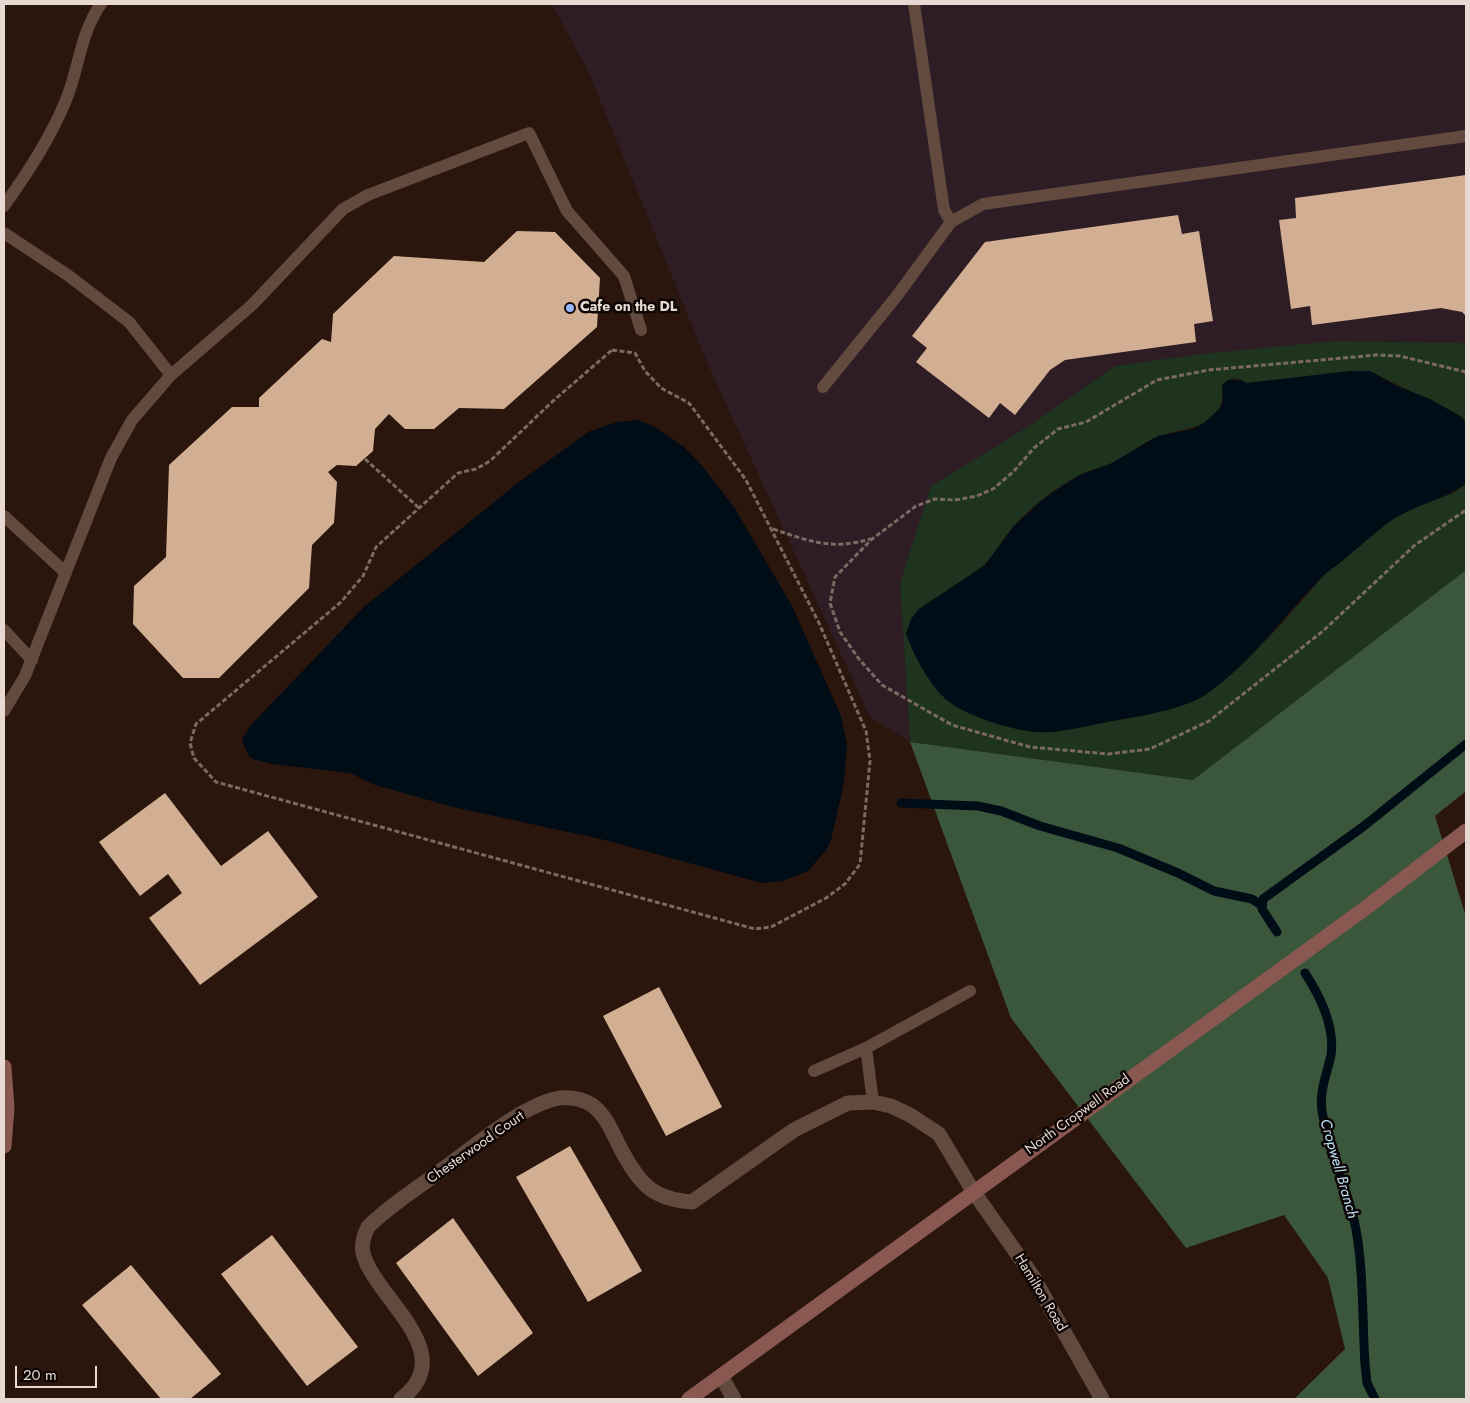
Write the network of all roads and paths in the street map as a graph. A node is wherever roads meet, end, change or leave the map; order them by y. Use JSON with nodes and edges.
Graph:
{"nodes":[{"id":1,"x":101,"y":4,"type":"edge"},
{"id":2,"x":914,"y":4,"type":"edge"},
{"id":3,"x":1466,"y":136,"type":"edge"},
{"id":4,"x":4,"y":206,"type":"edge"},
{"id":5,"x":951,"y":222,"type":"junction"},
{"id":6,"x":4,"y":233,"type":"edge"},
{"id":7,"x":641,"y":330,"type":"dead end"},
{"id":8,"x":1466,"y":372,"type":"edge"},
{"id":9,"x":171,"y":375,"type":"junction"},
{"id":10,"x":823,"y":387,"type":"dead end"},
{"id":11,"x":365,"y":459,"type":"dead end"},
{"id":12,"x":418,"y":508,"type":"junction"},
{"id":13,"x":1466,"y":510,"type":"edge"},
{"id":14,"x":4,"y":516,"type":"edge"},
{"id":15,"x":773,"y":528,"type":"junction"},
{"id":16,"x":872,"y":539,"type":"junction"},
{"id":17,"x":66,"y":573,"type":"junction"},
{"id":18,"x":4,"y":630,"type":"edge"},
{"id":19,"x":32,"y":660,"type":"junction"},
{"id":20,"x":4,"y":711,"type":"edge"},
{"id":21,"x":1466,"y":831,"type":"edge"},
{"id":22,"x":970,"y":991,"type":"dead end"},
{"id":23,"x":866,"y":1048,"type":"junction"},
{"id":24,"x":4,"y":1066,"type":"edge"},
{"id":25,"x":814,"y":1071,"type":"dead end"},
{"id":26,"x":873,"y":1102,"type":"junction"},
{"id":27,"x":4,"y":1146,"type":"edge"},
{"id":28,"x":974,"y":1191,"type":"junction"},
{"id":29,"x":721,"y":1376,"type":"junction"},
{"id":30,"x":401,"y":1399,"type":"edge"},
{"id":31,"x":689,"y":1399,"type":"edge"},
{"id":32,"x":734,"y":1399,"type":"edge"},
{"id":33,"x":1102,"y":1399,"type":"edge"}],
"edges":[{"from":1,"to":4,"type":"lane"},
{"from":2,"to":5,"type":"lane"},
{"from":3,"to":5,"type":"lane"},
{"from":5,"to":10,"type":"lane"},
{"from":6,"to":9,"type":"lane"},
{"from":7,"to":9,"type":"lane"},
{"from":8,"to":16,"type":"path"},
{"from":9,"to":17,"type":"lane"},
{"from":11,"to":12,"type":"path"},
{"from":12,"to":15,"type":"path"},
{"from":12,"to":15,"type":"path"},
{"from":13,"to":16,"type":"path"},
{"from":14,"to":17,"type":"lane"},
{"from":15,"to":16,"type":"path"},
{"from":17,"to":19,"type":"lane"},
{"from":18,"to":19,"type":"lane"},
{"from":19,"to":20,"type":"lane"},
{"from":21,"to":28,"type":"street","name":"North Cropwell Road"},
{"from":22,"to":23,"type":"lane"},
{"from":23,"to":25,"type":"lane"},
{"from":23,"to":26,"type":"lane"},
{"from":24,"to":27,"type":"street"},
{"from":26,"to":28,"type":"street","name":"Chesterwood Court"},
{"from":26,"to":30,"type":"street","name":"Chesterwood Court"},
{"from":28,"to":29,"type":"street","name":"North Cropwell Road"},
{"from":28,"to":33,"type":"street","name":"Hamilton Road"},
{"from":29,"to":31,"type":"street","name":"North Cropwell Road"},
{"from":29,"to":32,"type":"street"}]}
